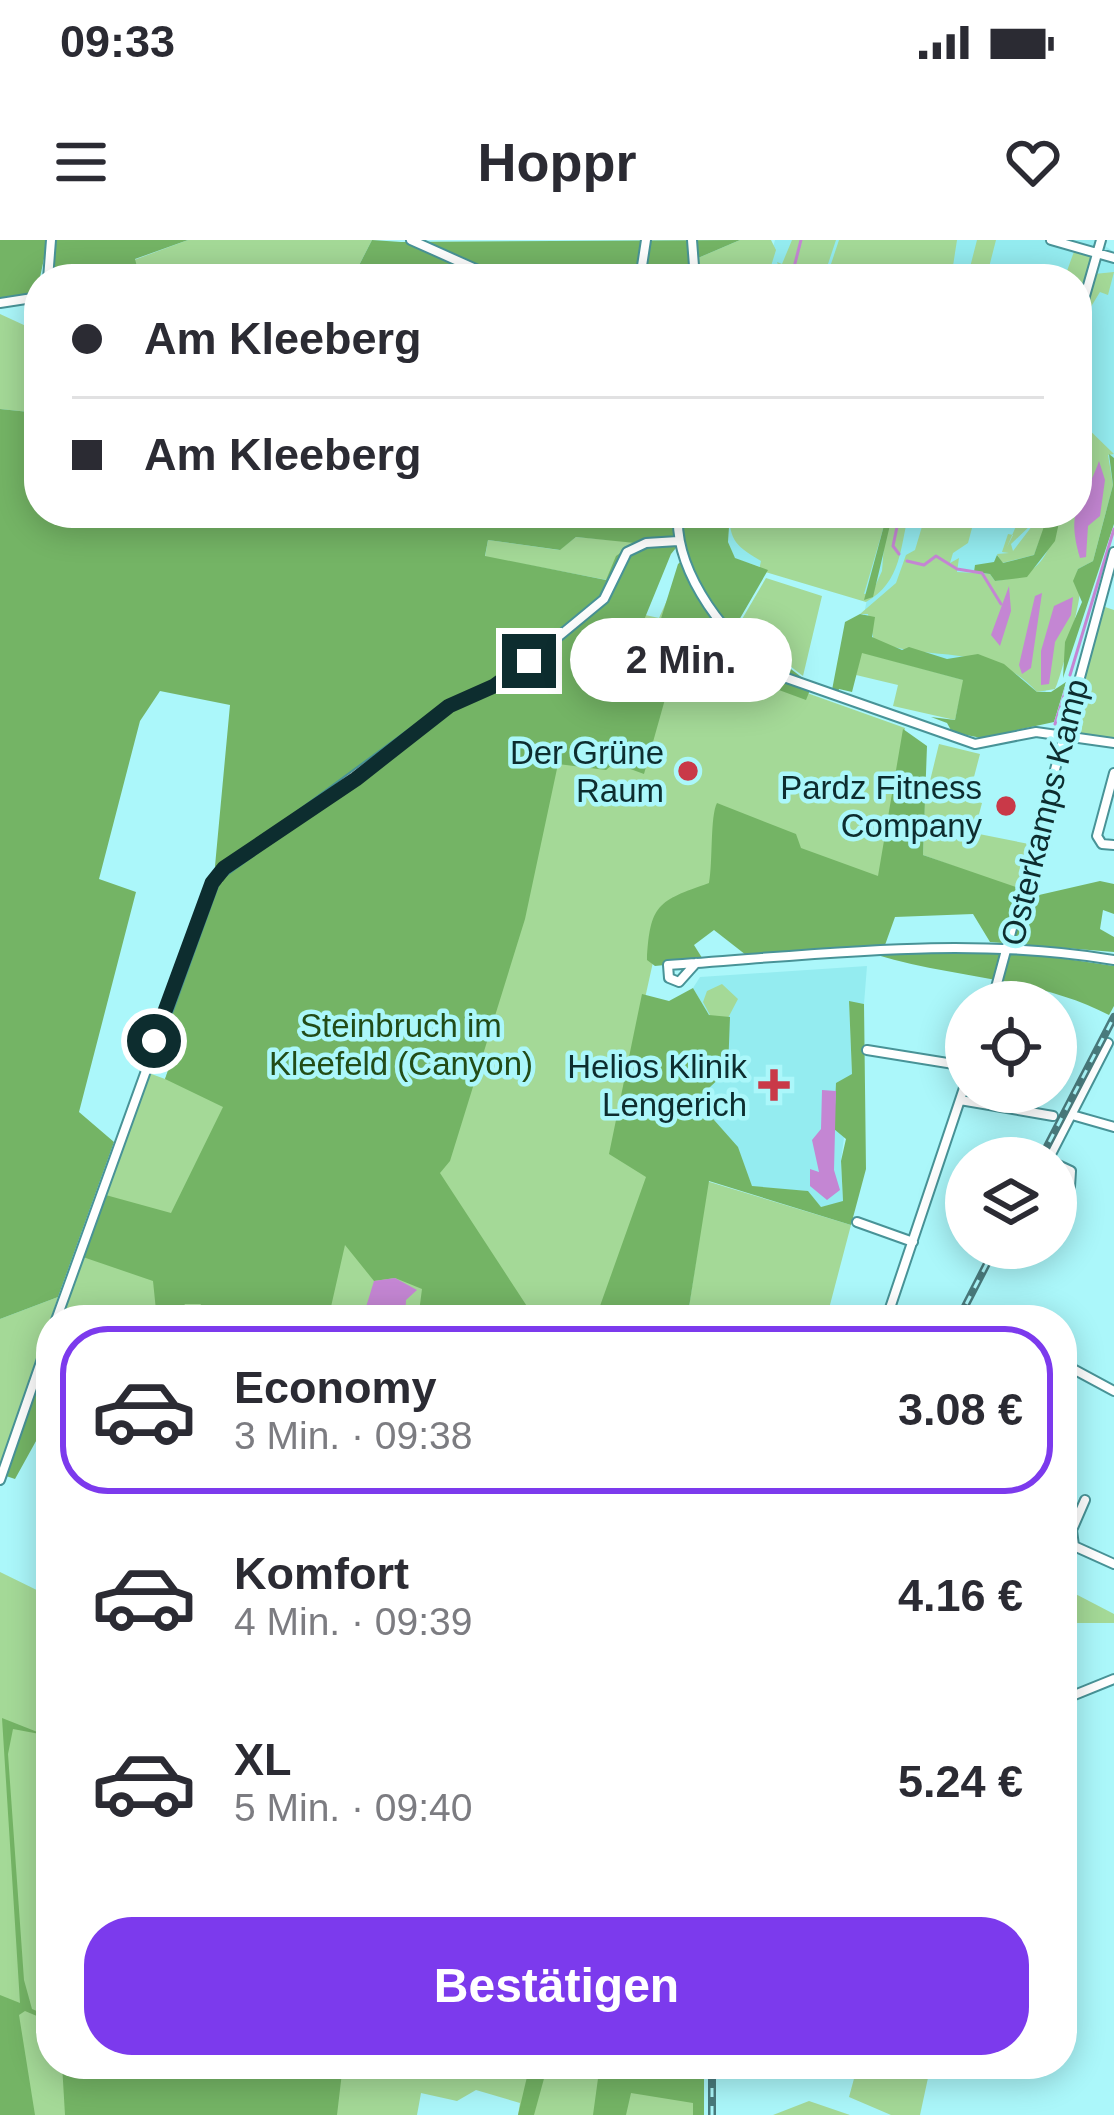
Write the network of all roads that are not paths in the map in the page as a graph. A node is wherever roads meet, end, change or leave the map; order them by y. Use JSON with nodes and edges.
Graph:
{"nodes":[{"id":1,"x":411,"y":240,"type":"edge"},
{"id":2,"x":1052,"y":240,"type":"edge"},
{"id":3,"x":1100,"y":245,"type":"edge"},
{"id":4,"x":1114,"y":258,"type":"edge"},
{"id":5,"x":465,"y":264,"type":"edge"},
{"id":6,"x":678,"y":528,"type":"edge"},
{"id":7,"x":678,"y":541,"type":"junction"},
{"id":8,"x":1114,"y":552,"type":"edge"},
{"id":9,"x":1063,"y":735,"type":"junction"},
{"id":10,"x":1114,"y":743,"type":"edge"},
{"id":11,"x":1114,"y":773,"type":"edge"},
{"id":12,"x":1114,"y":845,"type":"edge"},
{"id":13,"x":1010,"y":948,"type":"junction"},
{"id":14,"x":1114,"y":960,"type":"edge"},
{"id":15,"x":696,"y":963,"type":"dead end"},
{"id":16,"x":999,"y":981,"type":"edge"},
{"id":17,"x":1108,"y":1043,"type":"dead end"},
{"id":18,"x":867,"y":1050,"type":"dead end"},
{"id":19,"x":945,"y":1063,"type":"edge"},
{"id":20,"x":956,"y":1113,"type":"edge"},
{"id":21,"x":1036,"y":1113,"type":"edge"},
{"id":22,"x":1072,"y":1115,"type":"junction"},
{"id":23,"x":1053,"y":1116,"type":"dead end"},
{"id":24,"x":1114,"y":1126,"type":"edge"},
{"id":25,"x":1060,"y":1137,"type":"edge"},
{"id":26,"x":857,"y":1222,"type":"dead end"},
{"id":27,"x":913,"y":1242,"type":"junction"},
{"id":28,"x":61,"y":1305,"type":"edge"},
{"id":29,"x":891,"y":1305,"type":"edge"},
{"id":30,"x":1077,"y":1371,"type":"edge"},
{"id":31,"x":36,"y":1376,"type":"edge"},
{"id":32,"x":1114,"y":1391,"type":"edge"},
{"id":33,"x":0,"y":1480,"type":"edge"},
{"id":34,"x":1085,"y":1500,"type":"dead end"},
{"id":35,"x":1077,"y":1518,"type":"edge"},
{"id":36,"x":1077,"y":1547,"type":"edge"},
{"id":37,"x":1114,"y":1564,"type":"edge"},
{"id":38,"x":1114,"y":1679,"type":"edge"},
{"id":39,"x":1077,"y":1694,"type":"edge"}],
"edges":[{"from":1,"to":5,"type":"street"},
{"from":2,"to":3,"type":"street"},
{"from":3,"to":4,"type":"street"},
{"from":6,"to":7,"type":"street"},
{"from":7,"to":9,"type":"street"},
{"from":7,"to":28,"type":"street"},
{"from":8,"to":9,"type":"street","name":"Osterkamps Kamp"},
{"from":9,"to":10,"type":"street"},
{"from":9,"to":13,"type":"street","name":"Osterkamps Kamp"},
{"from":11,"to":12,"type":"street"},
{"from":13,"to":14,"type":"street"},
{"from":13,"to":15,"type":"street"},
{"from":13,"to":16,"type":"street","name":"Osterkamps Kamp"},
{"from":17,"to":22,"type":"street"},
{"from":18,"to":19,"type":"street"},
{"from":20,"to":27,"type":"street"},
{"from":21,"to":23,"type":"street"},
{"from":22,"to":24,"type":"street"},
{"from":22,"to":25,"type":"street"},
{"from":26,"to":27,"type":"street"},
{"from":27,"to":29,"type":"street"},
{"from":30,"to":32,"type":"street"},
{"from":31,"to":33,"type":"street"},
{"from":34,"to":35,"type":"street"},
{"from":36,"to":37,"type":"street"},
{"from":38,"to":39,"type":"street"}]}
